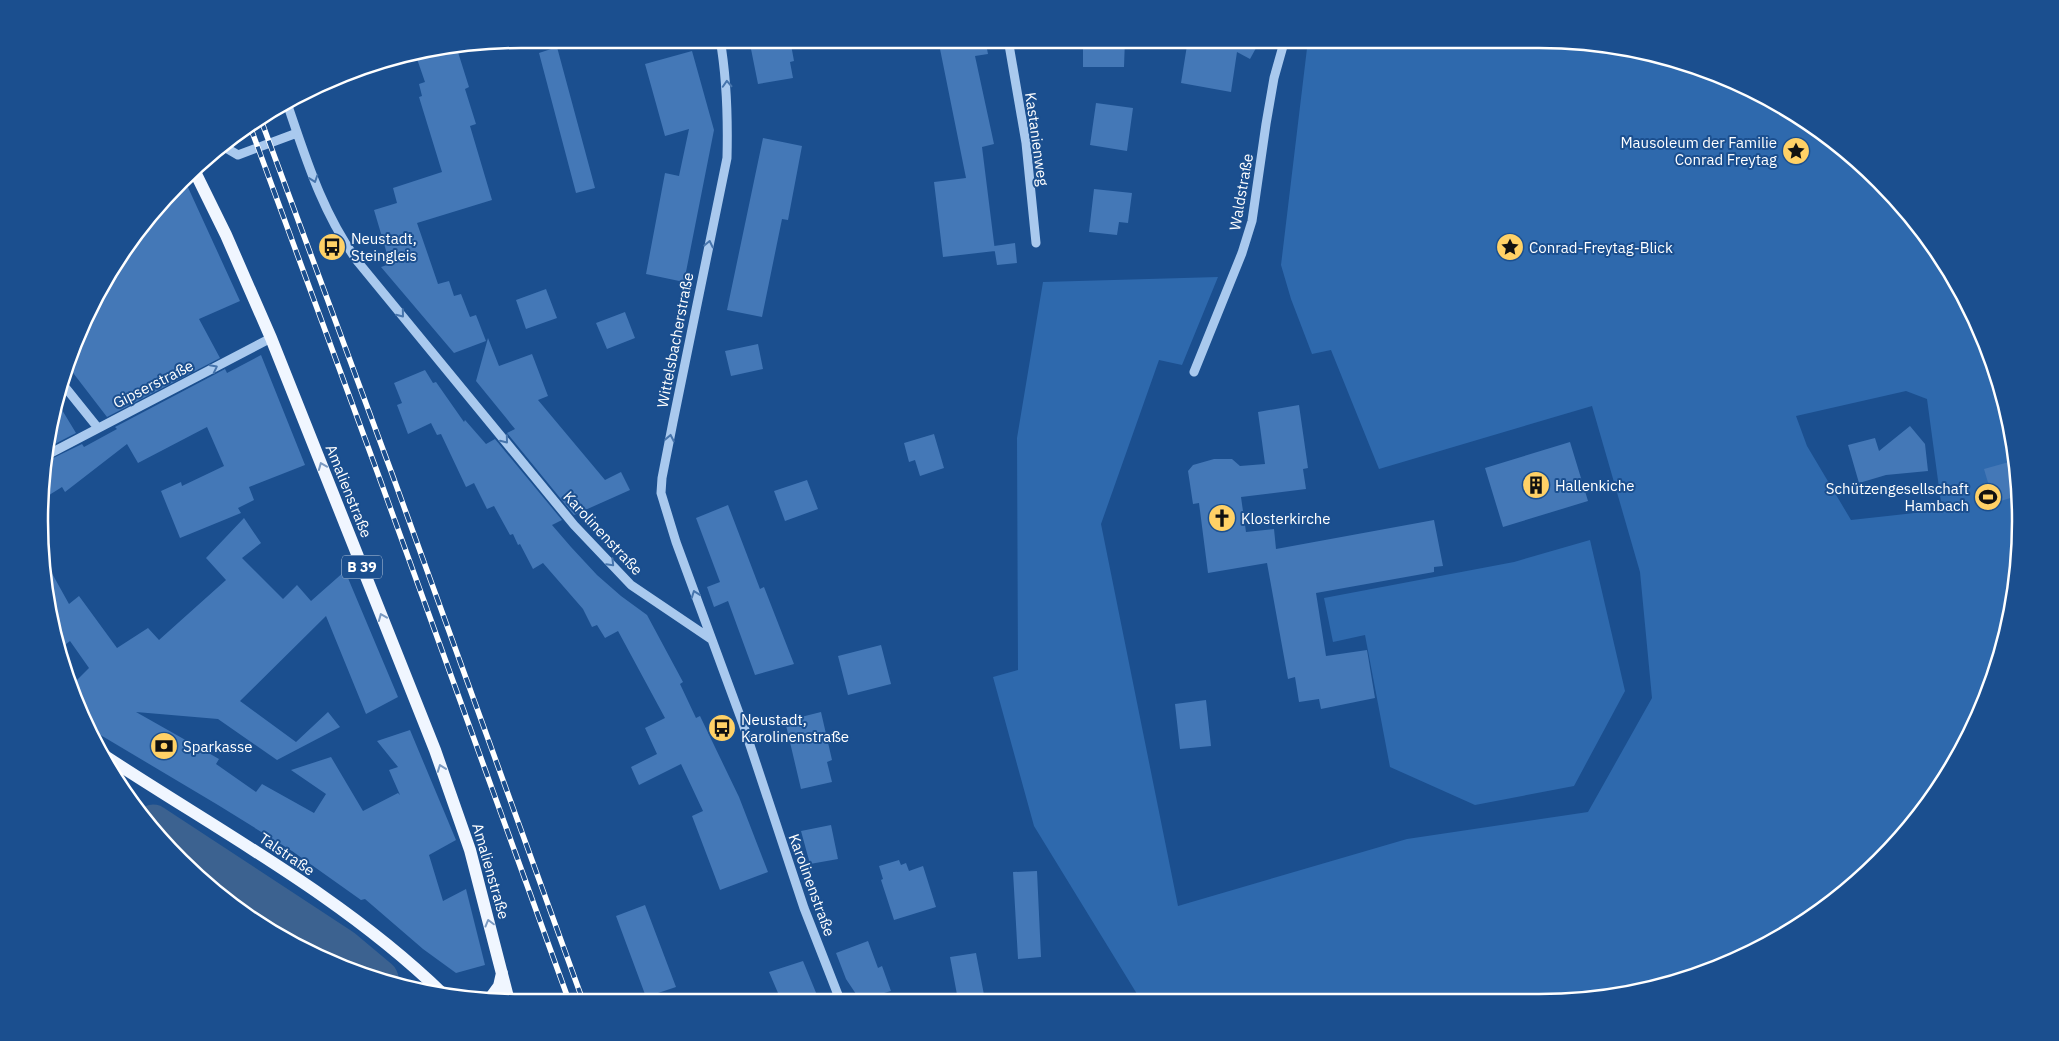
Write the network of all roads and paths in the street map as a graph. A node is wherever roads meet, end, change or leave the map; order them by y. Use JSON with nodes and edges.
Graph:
{"nodes":[{"id":1,"x":722,"y":48,"type":"edge"},
{"id":2,"x":1010,"y":48,"type":"edge"},
{"id":3,"x":1283,"y":48,"type":"edge"},
{"id":4,"x":289,"y":108,"type":"edge"},
{"id":5,"x":297,"y":133,"type":"junction"},
{"id":6,"x":228,"y":149,"type":"edge"},
{"id":7,"x":198,"y":175,"type":"edge"},
{"id":8,"x":1036,"y":243,"type":"dead end"},
{"id":9,"x":271,"y":338,"type":"junction"},
{"id":10,"x":1194,"y":372,"type":"dead end"},
{"id":11,"x":67,"y":389,"type":"edge"},
{"id":12,"x":98,"y":428,"type":"junction"},
{"id":13,"x":53,"y":452,"type":"edge"},
{"id":14,"x":711,"y":640,"type":"junction"},
{"id":15,"x":114,"y":763,"type":"edge"},
{"id":16,"x":502,"y":970,"type":"junction"},
{"id":17,"x":433,"y":985,"type":"edge"},
{"id":18,"x":494,"y":992,"type":"edge"},
{"id":19,"x":507,"y":993,"type":"edge"},
{"id":20,"x":838,"y":994,"type":"edge"}],
"edges":[{"from":14,"to":1,"type":"street","name":"Wittelsbacherstraße","one_way":true},
{"from":2,"to":8,"type":"street","name":"Kastanienweg"},
{"from":3,"to":10,"type":"street","name":"Waldstraße"},
{"from":4,"to":5,"type":"street","name":"Karolinenstraße"},
{"from":5,"to":6,"type":"street"},
{"from":5,"to":14,"type":"street","name":"Karolinenstraße","one_way":true},
{"from":7,"to":9,"type":"main road","name":"Amalienstraße","number":"B 39"},
{"from":12,"to":9,"type":"street","name":"Gipserstraße","one_way":true},
{"from":16,"to":9,"type":"main road","name":"Amalienstraße","number":"B 39","one_way":true},
{"from":11,"to":12,"type":"street"},
{"from":12,"to":13,"type":"street","name":"Gipserstraße"},
{"from":14,"to":20,"type":"street","name":"Karolinenstraße"},
{"from":15,"to":17,"type":"main road","name":"Talstraße"},
{"from":16,"to":18,"type":"main road"},
{"from":16,"to":19,"type":"main road","name":"Amalienstraße"}]}
